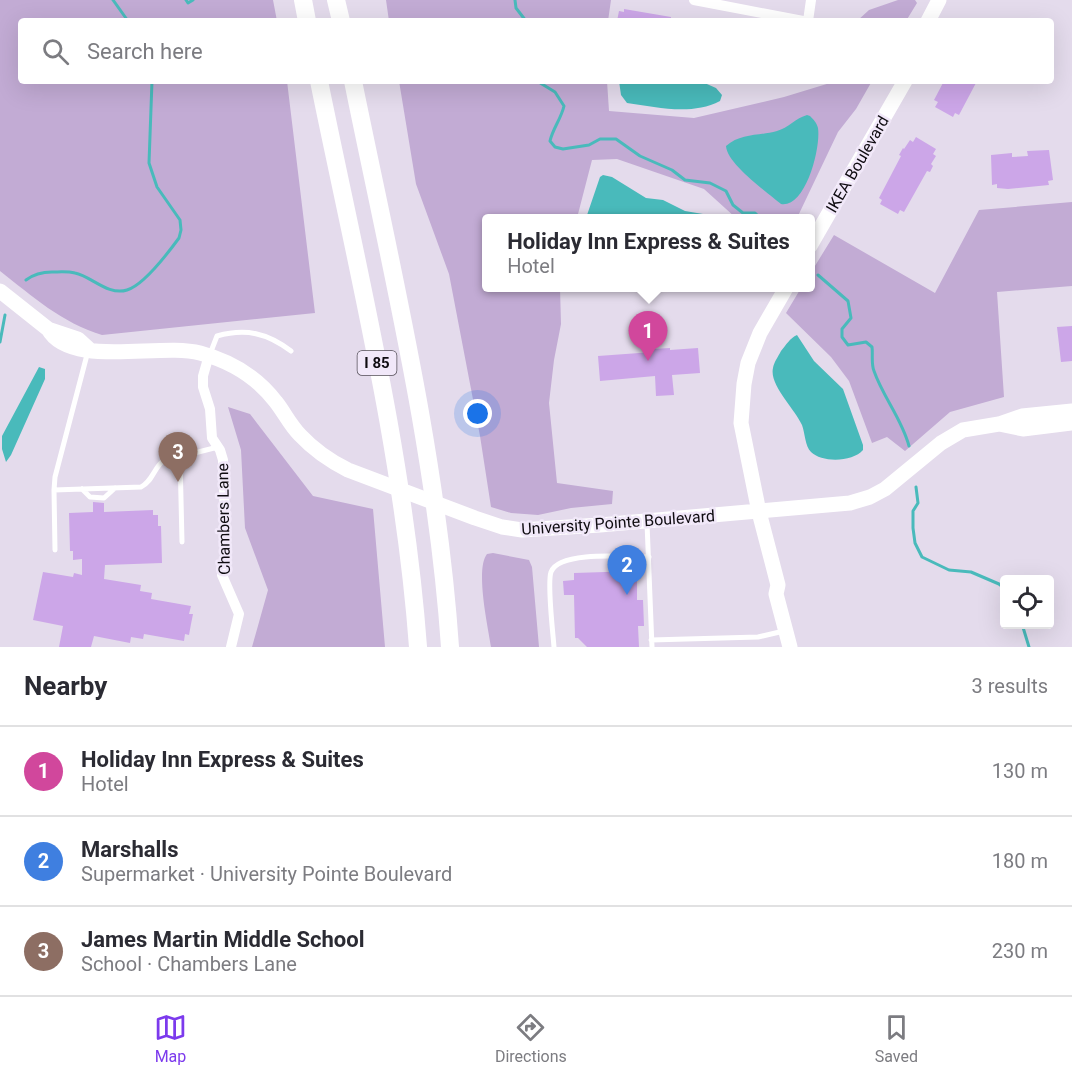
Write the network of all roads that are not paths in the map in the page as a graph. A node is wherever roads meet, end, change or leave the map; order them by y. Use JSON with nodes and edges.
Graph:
{"nodes":[{"id":1,"x":303,"y":0,"type":"edge"},
{"id":2,"x":336,"y":0,"type":"edge"},
{"id":3,"x":694,"y":0,"type":"edge"},
{"id":4,"x":811,"y":0,"type":"edge"},
{"id":5,"x":939,"y":0,"type":"edge"},
{"id":6,"x":948,"y":0,"type":"edge"},
{"id":7,"x":306,"y":18,"type":"edge"},
{"id":8,"x":340,"y":18,"type":"edge"},
{"id":9,"x":787,"y":18,"type":"edge"},
{"id":10,"x":808,"y":18,"type":"edge"},
{"id":11,"x":930,"y":18,"type":"edge"},
{"id":12,"x":940,"y":18,"type":"edge"},
{"id":13,"x":320,"y":84,"type":"edge"},
{"id":14,"x":354,"y":84,"type":"edge"},
{"id":15,"x":893,"y":84,"type":"edge"},
{"id":16,"x":903,"y":84,"type":"edge"},
{"id":17,"x":851,"y":166,"type":"junction"},
{"id":18,"x":815,"y":220,"type":"edge"},
{"id":19,"x":815,"y":236,"type":"edge"},
{"id":20,"x":0,"y":291,"type":"edge"},
{"id":21,"x":774,"y":292,"type":"edge"},
{"id":22,"x":784,"y":292,"type":"edge"},
{"id":23,"x":89,"y":349,"type":"junction"},
{"id":24,"x":291,"y":351,"type":"dead end"},
{"id":25,"x":209,"y":355,"type":"junction"},
{"id":26,"x":1072,"y":411,"type":"edge"},
{"id":27,"x":741,"y":423,"type":"junction"},
{"id":28,"x":999,"y":423,"type":"junction"},
{"id":29,"x":1072,"y":423,"type":"edge"},
{"id":30,"x":218,"y":447,"type":"junction"},
{"id":31,"x":180,"y":456,"type":"junction"},
{"id":32,"x":116,"y":487,"type":"junction"},
{"id":33,"x":82,"y":489,"type":"junction"},
{"id":34,"x":54,"y":490,"type":"junction"},
{"id":35,"x":759,"y":512,"type":"junction"},
{"id":36,"x":647,"y":521,"type":"junction"},
{"id":37,"x":182,"y":542,"type":"dead end"},
{"id":38,"x":55,"y":550,"type":"dead end"},
{"id":39,"x":649,"y":557,"type":"junction"},
{"id":40,"x":778,"y":585,"type":"junction"},
{"id":41,"x":786,"y":631,"type":"junction"},
{"id":42,"x":715,"y":638,"type":"junction"},
{"id":43,"x":651,"y":644,"type":"edge"},
{"id":44,"x":231,"y":647,"type":"edge"},
{"id":45,"x":418,"y":647,"type":"edge"},
{"id":46,"x":450,"y":647,"type":"edge"},
{"id":47,"x":554,"y":647,"type":"edge"},
{"id":48,"x":715,"y":647,"type":"edge"},
{"id":49,"x":790,"y":647,"type":"edge"},
{"id":50,"x":800,"y":647,"type":"edge"}],
"edges":[{"from":1,"to":7,"type":"highway"},
{"from":2,"to":8,"type":"highway"},
{"from":3,"to":9,"type":"street"},
{"from":4,"to":10,"type":"street"},
{"from":5,"to":11,"type":"street"},
{"from":6,"to":12,"type":"street"},
{"from":13,"to":45,"type":"highway","number":"I 85"},
{"from":14,"to":46,"type":"highway","number":"I 85"},
{"from":15,"to":17,"type":"street","name":"IKEA Boulevard"},
{"from":16,"to":17,"type":"street","name":"IKEA Boulevard"},
{"from":17,"to":18,"type":"street","name":"IKEA Boulevard"},
{"from":17,"to":19,"type":"street","name":"IKEA Boulevard"},
{"from":20,"to":23,"type":"street","name":"University Pointe Boulevard"},
{"from":21,"to":27,"type":"street"},
{"from":22,"to":27,"type":"street"},
{"from":23,"to":25,"type":"street","name":"University Pointe Boulevard"},
{"from":23,"to":34,"type":"lane"},
{"from":24,"to":25,"type":"lane"},
{"from":25,"to":30,"type":"street","name":"Chambers Lane"},
{"from":25,"to":36,"type":"street","name":"University Pointe Boulevard"},
{"from":26,"to":28,"type":"street","name":"University Pointe Boulevard"},
{"from":27,"to":35,"type":"street"},
{"from":28,"to":29,"type":"street","name":"University Pointe Boulevard"},
{"from":28,"to":35,"type":"street","name":"University Pointe Boulevard"},
{"from":30,"to":31,"type":"lane"},
{"from":30,"to":44,"type":"street","name":"Chambers Lane"},
{"from":31,"to":32,"type":"lane"},
{"from":31,"to":37,"type":"lane"},
{"from":32,"to":33,"type":"lane"},
{"from":32,"to":33,"type":"lane"},
{"from":33,"to":34,"type":"lane"},
{"from":34,"to":38,"type":"lane"},
{"from":35,"to":36,"type":"street","name":"University Pointe Boulevard"},
{"from":35,"to":40,"type":"street"},
{"from":36,"to":39,"type":"lane"},
{"from":39,"to":43,"type":"lane"},
{"from":39,"to":47,"type":"lane"},
{"from":40,"to":41,"type":"street"},
{"from":40,"to":50,"type":"street"},
{"from":41,"to":42,"type":"lane"},
{"from":41,"to":49,"type":"street"},
{"from":42,"to":43,"type":"lane"},
{"from":42,"to":48,"type":"lane"}]}
